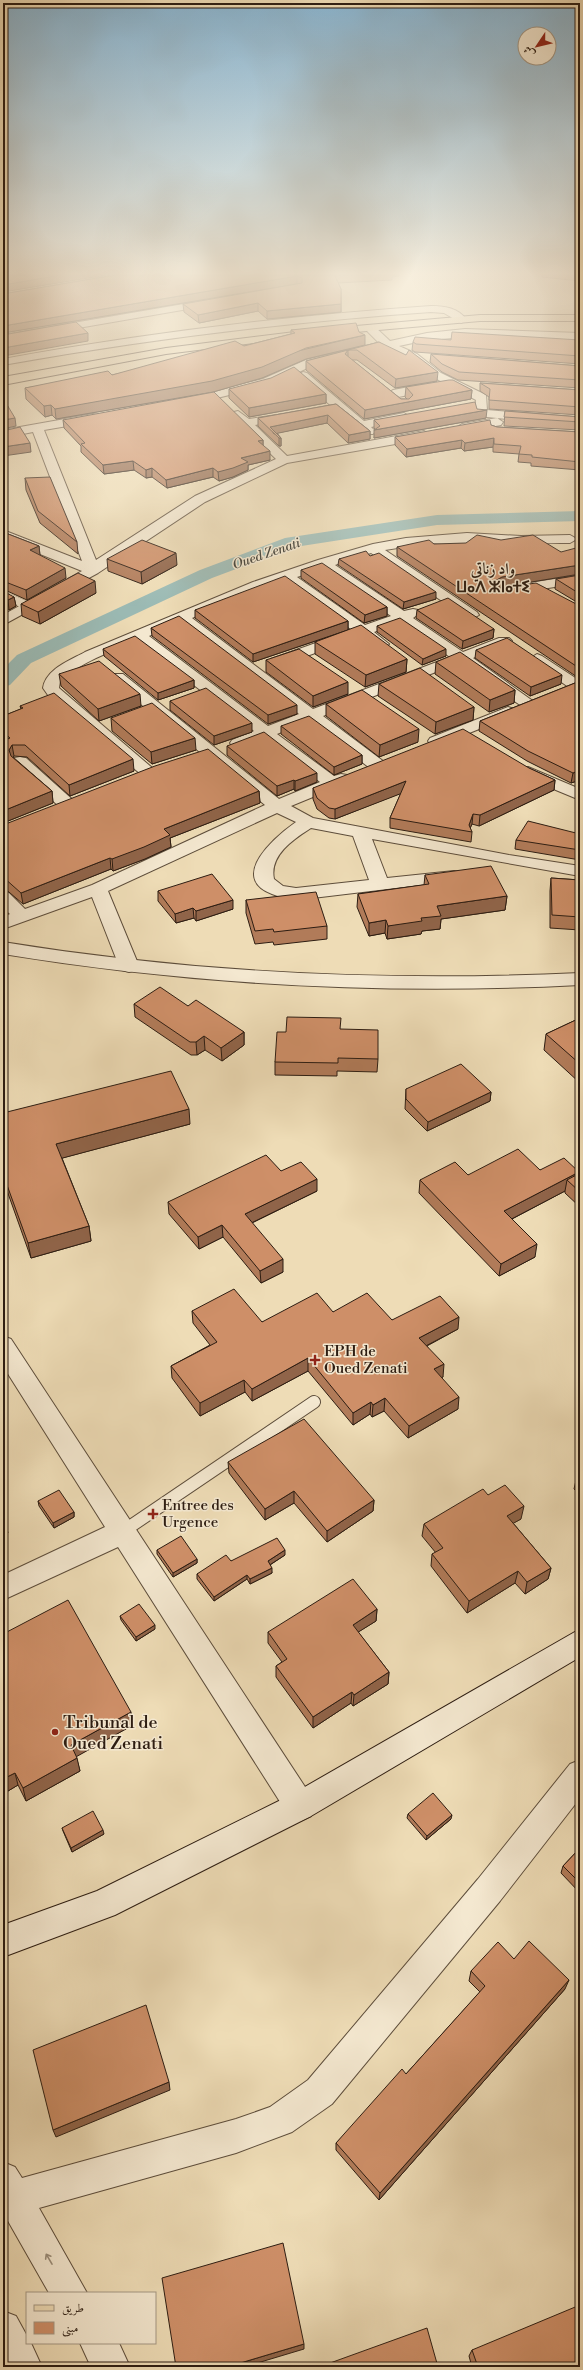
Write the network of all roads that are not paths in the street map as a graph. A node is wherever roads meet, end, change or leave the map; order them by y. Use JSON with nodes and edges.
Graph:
{"nodes":[{"id":1,"x":253,"y":386,"type":"edge"},
{"id":2,"x":315,"y":386,"type":"edge"},
{"id":3,"x":383,"y":386,"type":"edge"},
{"id":4,"x":439,"y":386,"type":"edge"},
{"id":5,"x":461,"y":386,"type":"edge"},
{"id":6,"x":474,"y":386,"type":"edge"},
{"id":7,"x":488,"y":387,"type":"edge"},
{"id":8,"x":394,"y":394,"type":"junction"},
{"id":9,"x":217,"y":395,"type":"junction"},
{"id":10,"x":176,"y":403,"type":"edge"},
{"id":11,"x":482,"y":403,"type":"junction"},
{"id":12,"x":339,"y":406,"type":"junction"},
{"id":13,"x":467,"y":406,"type":"edge"},
{"id":14,"x":324,"y":409,"type":"edge"},
{"id":15,"x":300,"y":413,"type":"edge"},
{"id":16,"x":106,"y":415,"type":"edge"},
{"id":17,"x":520,"y":416,"type":"edge"},
{"id":18,"x":499,"y":422,"type":"junction"},
{"id":19,"x":246,"y":423,"type":"junction"},
{"id":20,"x":427,"y":424,"type":"edge"},
{"id":21,"x":361,"y":425,"type":"junction"},
{"id":22,"x":37,"y":428,"type":"junction"},
{"id":23,"x":452,"y":430,"type":"edge"},
{"id":24,"x":3,"y":434,"type":"edge"},
{"id":25,"x":382,"y":443,"type":"junction"},
{"id":26,"x":284,"y":460,"type":"junction"},
{"id":27,"x":3,"y":534,"type":"edge"},
{"id":28,"x":570,"y":538,"type":"dead end"},
{"id":29,"x":373,"y":548,"type":"junction"},
{"id":30,"x":323,"y":563,"type":"junction"},
{"id":31,"x":93,"y":570,"type":"junction"},
{"id":32,"x":285,"y":575,"type":"junction"},
{"id":33,"x":580,"y":579,"type":"edge"},
{"id":34,"x":537,"y":586,"type":"junction"},
{"id":35,"x":501,"y":592,"type":"edge"},
{"id":36,"x":3,"y":595,"type":"edge"},
{"id":37,"x":555,"y":597,"type":"edge"},
{"id":38,"x":438,"y":604,"type":"junction"},
{"id":39,"x":28,"y":606,"type":"junction"},
{"id":40,"x":181,"y":617,"type":"junction"},
{"id":41,"x":402,"y":617,"type":"junction"},
{"id":42,"x":3,"y":621,"type":"edge"},
{"id":43,"x":481,"y":622,"type":"edge"},
{"id":44,"x":363,"y":631,"type":"junction"},
{"id":45,"x":138,"y":635,"type":"junction"},
{"id":46,"x":301,"y":653,"type":"junction"},
{"id":47,"x":90,"y":654,"type":"junction"},
{"id":48,"x":395,"y":654,"type":"edge"},
{"id":49,"x":461,"y":657,"type":"junction"},
{"id":50,"x":319,"y":666,"type":"edge"},
{"id":51,"x":252,"y":670,"type":"junction"},
{"id":52,"x":578,"y":684,"type":"edge"},
{"id":53,"x":208,"y":689,"type":"junction"},
{"id":54,"x":542,"y":698,"type":"junction"},
{"id":55,"x":148,"y":711,"type":"junction"},
{"id":56,"x":311,"y":715,"type":"junction"},
{"id":57,"x":463,"y":730,"type":"junction"},
{"id":58,"x":266,"y":732,"type":"junction"},
{"id":59,"x":424,"y":741,"type":"dead end"},
{"id":60,"x":482,"y":743,"type":"edge"},
{"id":61,"x":211,"y":753,"type":"junction"},
{"id":62,"x":191,"y":757,"type":"edge"},
{"id":63,"x":20,"y":762,"type":"edge"},
{"id":64,"x":513,"y":763,"type":"edge"},
{"id":65,"x":166,"y":766,"type":"edge"},
{"id":66,"x":332,"y":783,"type":"junction"},
{"id":67,"x":580,"y":795,"type":"edge"},
{"id":68,"x":68,"y":805,"type":"edge"},
{"id":69,"x":277,"y":806,"type":"junction"},
{"id":70,"x":308,"y":822,"type":"junction"},
{"id":71,"x":360,"y":832,"type":"junction"},
{"id":72,"x":580,"y":872,"type":"edge"},
{"id":73,"x":467,"y":874,"type":"edge"},
{"id":74,"x":380,"y":884,"type":"junction"},
{"id":75,"x":98,"y":888,"type":"junction"},
{"id":76,"x":3,"y":897,"type":"edge"},
{"id":77,"x":22,"y":916,"type":"junction"},
{"id":78,"x":3,"y":923,"type":"edge"},
{"id":79,"x":3,"y":948,"type":"edge"},
{"id":80,"x":130,"y":966,"type":"junction"},
{"id":81,"x":580,"y":979,"type":"edge"},
{"id":82,"x":3,"y":1346,"type":"edge"},
{"id":83,"x":314,"y":1402,"type":"dead end"},
{"id":84,"x":122,"y":1532,"type":"junction"},
{"id":85,"x":3,"y":1588,"type":"edge"},
{"id":86,"x":580,"y":1642,"type":"edge"},
{"id":87,"x":580,"y":1774,"type":"edge"},
{"id":88,"x":300,"y":1806,"type":"junction"},
{"id":89,"x":3,"y":1941,"type":"edge"},
{"id":90,"x":6,"y":2194,"type":"edge"},
{"id":91,"x":68,"y":2292,"type":"edge"},
{"id":92,"x":3,"y":2329,"type":"edge"},
{"id":93,"x":99,"y":2344,"type":"edge"},
{"id":94,"x":24,"y":2367,"type":"edge"},
{"id":95,"x":112,"y":2367,"type":"edge"}],
"edges":[{"from":1,"to":9,"type":"street"},
{"from":2,"to":12,"type":"street"},
{"from":3,"to":8,"type":"street"},
{"from":4,"to":8,"type":"street"},
{"from":5,"to":11,"type":"street"},
{"from":6,"to":7,"type":"street"},
{"from":8,"to":21,"type":"street"},
{"from":9,"to":10,"type":"street"},
{"from":9,"to":19,"type":"street"},
{"from":11,"to":13,"type":"street"},
{"from":11,"to":18,"type":"street"},
{"from":12,"to":14,"type":"street"},
{"from":12,"to":21,"type":"street"},
{"from":15,"to":19,"type":"street"},
{"from":16,"to":22,"type":"street"},
{"from":17,"to":18,"type":"street"},
{"from":18,"to":23,"type":"street"},
{"from":19,"to":26,"type":"street"},
{"from":20,"to":25,"type":"street"},
{"from":21,"to":25,"type":"street"},
{"from":22,"to":24,"type":"street"},
{"from":22,"to":31,"type":"street"},
{"from":25,"to":26,"type":"street"},
{"from":26,"to":31,"type":"street"},
{"from":27,"to":31,"type":"street"},
{"from":28,"to":29,"type":"street"},
{"from":29,"to":30,"type":"street"},
{"from":29,"to":38,"type":"street"},
{"from":30,"to":32,"type":"street"},
{"from":30,"to":41,"type":"street"},
{"from":31,"to":39,"type":"street"},
{"from":32,"to":40,"type":"street"},
{"from":32,"to":44,"type":"street"},
{"from":33,"to":34,"type":"street"},
{"from":34,"to":35,"type":"street"},
{"from":34,"to":37,"type":"street"},
{"from":36,"to":39,"type":"lane"},
{"from":38,"to":41,"type":"street"},
{"from":38,"to":43,"type":"street"},
{"from":39,"to":42,"type":"street"},
{"from":40,"to":45,"type":"street"},
{"from":40,"to":51,"type":"street"},
{"from":41,"to":44,"type":"street"},
{"from":41,"to":49,"type":"street"},
{"from":44,"to":46,"type":"street"},
{"from":44,"to":48,"type":"street"},
{"from":45,"to":47,"type":"street"},
{"from":45,"to":53,"type":"street"},
{"from":46,"to":50,"type":"street"},
{"from":46,"to":51,"type":"street"},
{"from":47,"to":55,"type":"street"},
{"from":47,"to":65,"type":"street"},
{"from":49,"to":52,"type":"street"},
{"from":49,"to":54,"type":"street"},
{"from":49,"to":56,"type":"street"},
{"from":51,"to":56,"type":"street"},
{"from":52,"to":54,"type":"street"},
{"from":53,"to":55,"type":"street"},
{"from":53,"to":58,"type":"street"},
{"from":54,"to":57,"type":"street"},
{"from":55,"to":61,"type":"street"},
{"from":56,"to":58,"type":"street"},
{"from":56,"to":66,"type":"street"},
{"from":57,"to":59,"type":"street"},
{"from":57,"to":60,"type":"street"},
{"from":58,"to":61,"type":"street"},
{"from":58,"to":66,"type":"street"},
{"from":61,"to":62,"type":"street"},
{"from":61,"to":69,"type":"street"},
{"from":63,"to":68,"type":"street"},
{"from":64,"to":67,"type":"street"},
{"from":66,"to":69,"type":"street"},
{"from":69,"to":70,"type":"street"},
{"from":69,"to":75,"type":"street"},
{"from":70,"to":71,"type":"street"},
{"from":70,"to":74,"type":"street"},
{"from":71,"to":72,"type":"street"},
{"from":71,"to":74,"type":"street"},
{"from":73,"to":74,"type":"street"},
{"from":75,"to":77,"type":"street"},
{"from":75,"to":80,"type":"street"},
{"from":76,"to":77,"type":"street"},
{"from":77,"to":78,"type":"street"},
{"from":79,"to":80,"type":"street"},
{"from":80,"to":81,"type":"street"},
{"from":82,"to":84,"type":"street"},
{"from":83,"to":84,"type":"lane"},
{"from":84,"to":85,"type":"street"},
{"from":84,"to":88,"type":"street"},
{"from":86,"to":88,"type":"street"},
{"from":87,"to":90,"type":"street"},
{"from":88,"to":89,"type":"street"},
{"from":91,"to":90,"type":"street","one_way":true},
{"from":92,"to":94,"type":"street"},
{"from":93,"to":95,"type":"street"}]}
